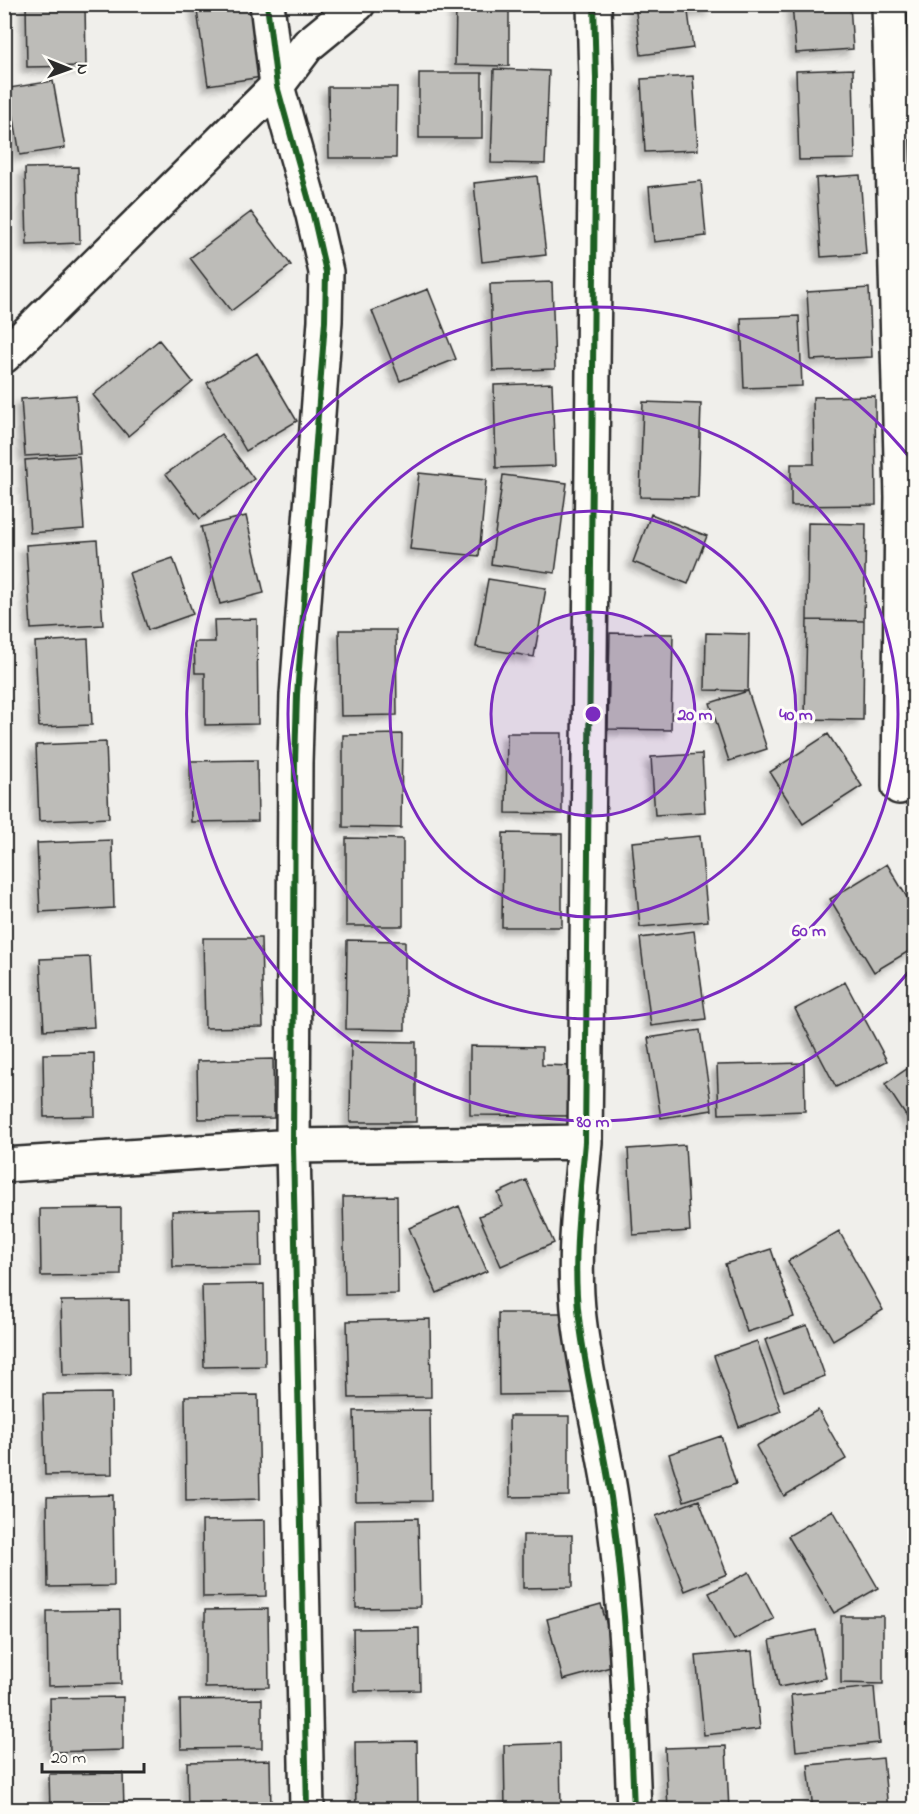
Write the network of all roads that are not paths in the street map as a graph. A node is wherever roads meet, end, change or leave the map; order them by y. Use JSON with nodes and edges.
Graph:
{"nodes":[{"id":1,"x":267,"y":4,"type":"edge"},
{"id":2,"x":358,"y":4,"type":"edge"},
{"id":3,"x":594,"y":4,"type":"edge"},
{"id":4,"x":889,"y":4,"type":"edge"},
{"id":5,"x":277,"y":86,"type":"junction"},
{"id":6,"x":4,"y":356,"type":"edge"},
{"id":7,"x":908,"y":496,"type":"edge"},
{"id":8,"x":899,"y":788,"type":"dead end"},
{"id":9,"x":585,"y":1142,"type":"junction"},
{"id":10,"x":292,"y":1146,"type":"junction"},
{"id":11,"x":4,"y":1165,"type":"edge"},
{"id":12,"x":307,"y":1809,"type":"edge"},
{"id":13,"x":634,"y":1809,"type":"edge"}],
"edges":[{"from":1,"to":5,"type":"street"},
{"from":2,"to":5,"type":"street"},
{"from":3,"to":9,"type":"street"},
{"from":4,"to":7,"type":"street"},
{"from":5,"to":6,"type":"street"},
{"from":5,"to":10,"type":"street"},
{"from":7,"to":8,"type":"street"},
{"from":9,"to":10,"type":"street"},
{"from":9,"to":13,"type":"street"},
{"from":10,"to":11,"type":"street"},
{"from":10,"to":12,"type":"street"}]}
